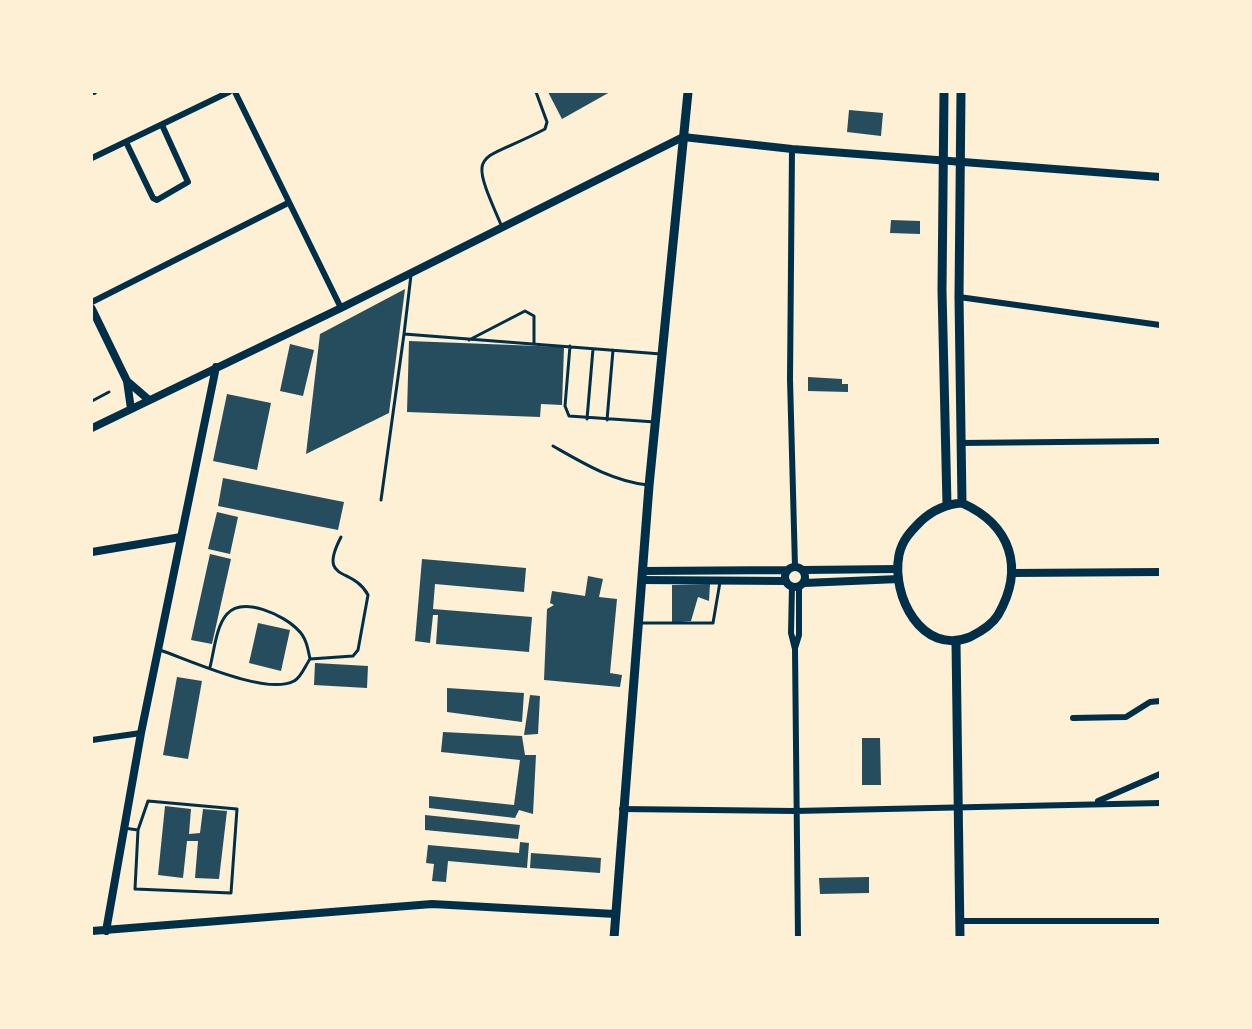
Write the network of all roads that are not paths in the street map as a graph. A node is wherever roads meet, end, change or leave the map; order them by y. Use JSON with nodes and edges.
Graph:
{"nodes":[{"id":1,"x":229,"y":92,"type":"edge"},
{"id":2,"x":235,"y":92,"type":"edge"},
{"id":3,"x":536,"y":92,"type":"edge"},
{"id":4,"x":688,"y":92,"type":"edge"},
{"id":5,"x":944,"y":92,"type":"edge"},
{"id":6,"x":961,"y":92,"type":"edge"},
{"id":7,"x":162,"y":125,"type":"junction"},
{"id":8,"x":683,"y":137,"type":"junction"},
{"id":9,"x":126,"y":141,"type":"junction"},
{"id":10,"x":792,"y":149,"type":"junction"},
{"id":11,"x":92,"y":159,"type":"edge"},
{"id":12,"x":945,"y":159,"type":"junction"},
{"id":13,"x":960,"y":160,"type":"junction"},
{"id":14,"x":1161,"y":177,"type":"edge"},
{"id":15,"x":288,"y":202,"type":"junction"},
{"id":16,"x":502,"y":228,"type":"junction"},
{"id":17,"x":411,"y":273,"type":"junction"},
{"id":18,"x":959,"y":297,"type":"junction"},
{"id":19,"x":92,"y":302,"type":"edge"},
{"id":20,"x":341,"y":308,"type":"junction"},
{"id":21,"x":92,"y":309,"type":"edge"},
{"id":22,"x":1161,"y":325,"type":"edge"},
{"id":23,"x":404,"y":334,"type":"junction"},
{"id":24,"x":468,"y":340,"type":"junction"},
{"id":25,"x":534,"y":344,"type":"junction"},
{"id":26,"x":570,"y":346,"type":"junction"},
{"id":27,"x":593,"y":349,"type":"junction"},
{"id":28,"x":613,"y":350,"type":"junction"},
{"id":29,"x":664,"y":354,"type":"junction"},
{"id":30,"x":216,"y":367,"type":"junction"},
{"id":31,"x":127,"y":381,"type":"junction"},
{"id":32,"x":109,"y":392,"type":"dead end"},
{"id":33,"x":149,"y":400,"type":"junction"},
{"id":34,"x":92,"y":401,"type":"edge"},
{"id":35,"x":131,"y":409,"type":"junction"},
{"id":36,"x":587,"y":419,"type":"junction"},
{"id":37,"x":607,"y":421,"type":"junction"},
{"id":38,"x":657,"y":422,"type":"junction"},
{"id":39,"x":92,"y":428,"type":"edge"},
{"id":40,"x":1161,"y":441,"type":"edge"},
{"id":41,"x":960,"y":442,"type":"junction"},
{"id":42,"x":553,"y":446,"type":"dead end"},
{"id":43,"x":650,"y":486,"type":"junction"},
{"id":44,"x":381,"y":500,"type":"dead end"},
{"id":45,"x":962,"y":503,"type":"junction"},
{"id":46,"x":947,"y":505,"type":"junction"},
{"id":47,"x":181,"y":537,"type":"junction"},
{"id":48,"x":341,"y":537,"type":"dead end"},
{"id":49,"x":92,"y":552,"type":"edge"},
{"id":50,"x":795,"y":569,"type":"junction"},
{"id":51,"x":898,"y":569,"type":"junction"},
{"id":52,"x":1161,"y":572,"type":"edge"},
{"id":53,"x":1012,"y":573,"type":"junction"},
{"id":54,"x":643,"y":575,"type":"junction"},
{"id":55,"x":898,"y":579,"type":"junction"},
{"id":56,"x":720,"y":582,"type":"junction"},
{"id":57,"x":795,"y":584,"type":"junction"},
{"id":58,"x":638,"y":623,"type":"junction"},
{"id":59,"x":956,"y":642,"type":"junction"},
{"id":60,"x":158,"y":650,"type":"junction"},
{"id":61,"x":310,"y":660,"type":"junction"},
{"id":62,"x":210,"y":667,"type":"junction"},
{"id":63,"x":1161,"y":701,"type":"edge"},
{"id":64,"x":1073,"y":718,"type":"dead end"},
{"id":65,"x":141,"y":733,"type":"junction"},
{"id":66,"x":92,"y":740,"type":"edge"},
{"id":67,"x":1161,"y":774,"type":"edge"},
{"id":68,"x":1094,"y":802,"type":"junction"},
{"id":69,"x":1161,"y":802,"type":"edge"},
{"id":70,"x":958,"y":806,"type":"junction"},
{"id":71,"x":622,"y":808,"type":"junction"},
{"id":72,"x":795,"y":811,"type":"junction"},
{"id":73,"x":124,"y":828,"type":"junction"},
{"id":74,"x":138,"y":830,"type":"junction"},
{"id":75,"x":615,"y":914,"type":"junction"},
{"id":76,"x":960,"y":921,"type":"junction"},
{"id":77,"x":1161,"y":921,"type":"edge"},
{"id":78,"x":92,"y":931,"type":"edge"},
{"id":79,"x":106,"y":931,"type":"junction"},
{"id":80,"x":614,"y":938,"type":"edge"},
{"id":81,"x":798,"y":938,"type":"edge"},
{"id":82,"x":960,"y":938,"type":"edge"}],
"edges":[{"from":1,"to":7,"type":"street"},
{"from":2,"to":15,"type":"street"},
{"from":3,"to":16,"type":"lane"},
{"from":4,"to":8,"type":"main road"},
{"from":5,"to":12,"type":"main road"},
{"from":6,"to":13,"type":"main road"},
{"from":7,"to":9,"type":"street"},
{"from":7,"to":9,"type":"street"},
{"from":8,"to":10,"type":"street"},
{"from":8,"to":16,"type":"street"},
{"from":8,"to":29,"type":"main road"},
{"from":9,"to":11,"type":"street"},
{"from":10,"to":12,"type":"street"},
{"from":10,"to":50,"type":"street"},
{"from":12,"to":13,"type":"street"},
{"from":12,"to":46,"type":"main road"},
{"from":13,"to":14,"type":"street"},
{"from":13,"to":18,"type":"main road"},
{"from":15,"to":19,"type":"street"},
{"from":15,"to":20,"type":"street"},
{"from":16,"to":17,"type":"street"},
{"from":17,"to":20,"type":"street"},
{"from":17,"to":23,"type":"lane"},
{"from":18,"to":22,"type":"street"},
{"from":18,"to":41,"type":"main road"},
{"from":20,"to":30,"type":"street"},
{"from":21,"to":31,"type":"street"},
{"from":23,"to":24,"type":"lane"},
{"from":23,"to":44,"type":"lane"},
{"from":24,"to":25,"type":"lane"},
{"from":24,"to":25,"type":"lane"},
{"from":25,"to":26,"type":"lane"},
{"from":26,"to":27,"type":"lane"},
{"from":26,"to":36,"type":"lane"},
{"from":27,"to":28,"type":"lane"},
{"from":27,"to":36,"type":"lane"},
{"from":28,"to":29,"type":"lane"},
{"from":28,"to":37,"type":"lane"},
{"from":29,"to":38,"type":"main road"},
{"from":30,"to":33,"type":"street"},
{"from":30,"to":47,"type":"street"},
{"from":31,"to":33,"type":"street"},
{"from":31,"to":35,"type":"street"},
{"from":32,"to":34,"type":"lane"},
{"from":33,"to":35,"type":"street"},
{"from":35,"to":39,"type":"street"},
{"from":36,"to":37,"type":"lane"},
{"from":37,"to":38,"type":"lane"},
{"from":38,"to":43,"type":"main road"},
{"from":40,"to":41,"type":"street"},
{"from":41,"to":45,"type":"main road"},
{"from":42,"to":43,"type":"lane"},
{"from":43,"to":54,"type":"main road"},
{"from":45,"to":46,"type":"main road"},
{"from":45,"to":53,"type":"main road"},
{"from":46,"to":51,"type":"main road"},
{"from":47,"to":49,"type":"street"},
{"from":47,"to":60,"type":"street"},
{"from":48,"to":61,"type":"lane"},
{"from":50,"to":51,"type":"main road"},
{"from":50,"to":54,"type":"main road"},
{"from":50,"to":57,"type":"main road"},
{"from":50,"to":57,"type":"main road"},
{"from":51,"to":55,"type":"main road"},
{"from":52,"to":53,"type":"main road"},
{"from":53,"to":59,"type":"main road"},
{"from":54,"to":56,"type":"main road"},
{"from":54,"to":58,"type":"main road"},
{"from":55,"to":57,"type":"main road"},
{"from":55,"to":59,"type":"main road"},
{"from":56,"to":57,"type":"main road"},
{"from":56,"to":58,"type":"lane"},
{"from":57,"to":72,"type":"street"},
{"from":58,"to":71,"type":"main road"},
{"from":59,"to":70,"type":"main road"},
{"from":60,"to":62,"type":"lane"},
{"from":60,"to":65,"type":"street"},
{"from":61,"to":62,"type":"lane"},
{"from":61,"to":62,"type":"lane"},
{"from":63,"to":64,"type":"street"},
{"from":65,"to":66,"type":"street"},
{"from":65,"to":73,"type":"street"},
{"from":67,"to":68,"type":"street"},
{"from":68,"to":69,"type":"street"},
{"from":68,"to":70,"type":"street"},
{"from":70,"to":72,"type":"street"},
{"from":70,"to":76,"type":"main road"},
{"from":71,"to":72,"type":"street"},
{"from":71,"to":75,"type":"main road"},
{"from":72,"to":81,"type":"street"},
{"from":73,"to":74,"type":"lane"},
{"from":73,"to":79,"type":"street"},
{"from":74,"to":74,"type":"lane"},
{"from":75,"to":79,"type":"street"},
{"from":75,"to":80,"type":"main road"},
{"from":76,"to":77,"type":"street"},
{"from":76,"to":82,"type":"main road"},
{"from":78,"to":79,"type":"street"}]}
